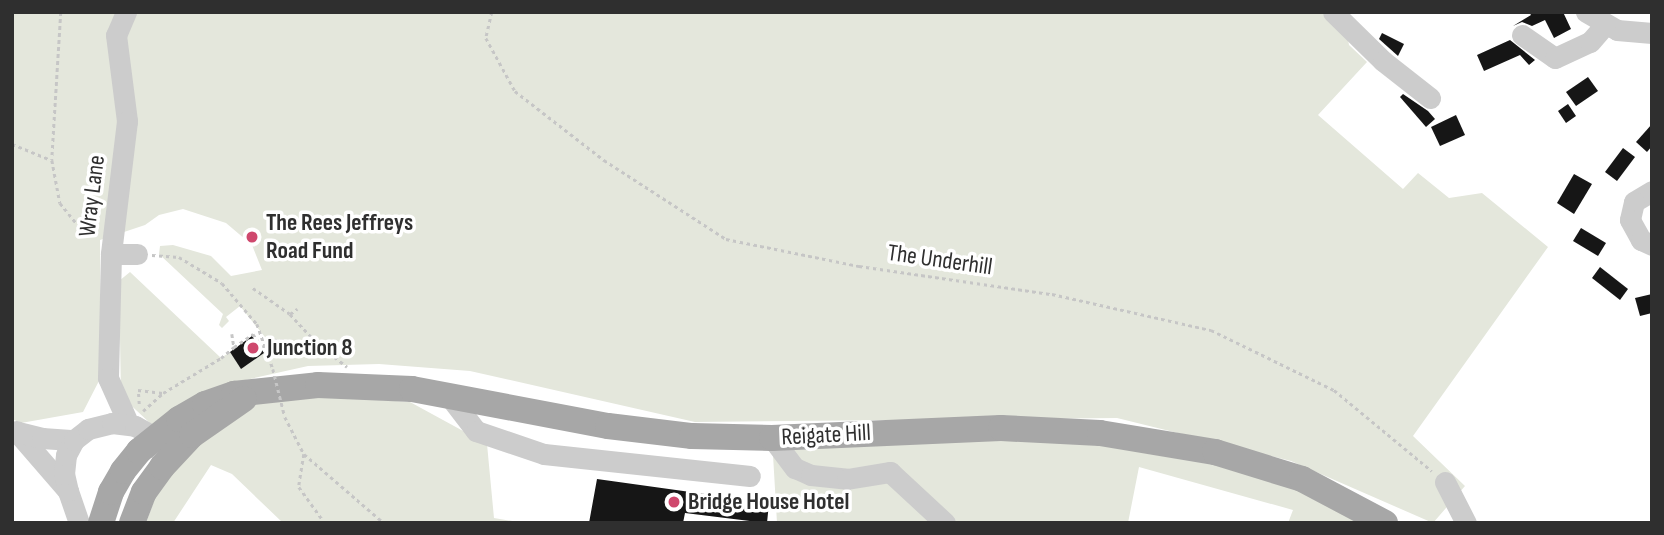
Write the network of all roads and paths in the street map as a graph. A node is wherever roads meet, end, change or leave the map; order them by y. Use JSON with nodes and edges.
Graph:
{"nodes":[{"id":1,"x":61,"y":12,"type":"edge"},
{"id":2,"x":126,"y":12,"type":"edge"},
{"id":3,"x":492,"y":12,"type":"edge"},
{"id":4,"x":1334,"y":12,"type":"edge"},
{"id":5,"x":1586,"y":12,"type":"edge"},
{"id":6,"x":1605,"y":25,"type":"junction"},
{"id":7,"x":1652,"y":33,"type":"edge"},
{"id":8,"x":1522,"y":35,"type":"dead end"},
{"id":9,"x":1430,"y":98,"type":"dead end"},
{"id":10,"x":12,"y":144,"type":"edge"},
{"id":11,"x":52,"y":160,"type":"junction"},
{"id":12,"x":1652,"y":191,"type":"edge"},
{"id":13,"x":115,"y":226,"type":"junction"},
{"id":14,"x":1652,"y":244,"type":"edge"},
{"id":15,"x":111,"y":254,"type":"junction"},
{"id":16,"x":137,"y":254,"type":"joint"},
{"id":17,"x":253,"y":288,"type":"dead end"},
{"id":18,"x":297,"y":309,"type":"dead end"},
{"id":19,"x":290,"y":314,"type":"junction"},
{"id":20,"x":232,"y":334,"type":"dead end"},
{"id":21,"x":265,"y":339,"type":"junction"},
{"id":22,"x":318,"y":344,"type":"junction"},
{"id":23,"x":234,"y":347,"type":"junction"},
{"id":24,"x":267,"y":347,"type":"junction"},
{"id":25,"x":348,"y":368,"type":"dead end"},
{"id":26,"x":111,"y":390,"type":"junction"},
{"id":27,"x":254,"y":392,"type":"junction"},
{"id":28,"x":163,"y":393,"type":"junction"},
{"id":29,"x":450,"y":397,"type":"junction"},
{"id":30,"x":129,"y":425,"type":"junction"},
{"id":31,"x":14,"y":430,"type":"edge"},
{"id":32,"x":81,"y":435,"type":"junction"},
{"id":33,"x":155,"y":436,"type":"junction"},
{"id":34,"x":772,"y":438,"type":"junction"},
{"id":35,"x":304,"y":454,"type":"junction"},
{"id":36,"x":162,"y":467,"type":"junction"},
{"id":37,"x":750,"y":476,"type":"dead end"},
{"id":38,"x":1445,"y":482,"type":"joint"},
{"id":39,"x":68,"y":491,"type":"junction"},
{"id":40,"x":79,"y":523,"type":"edge"},
{"id":41,"x":101,"y":523,"type":"edge"},
{"id":42,"x":132,"y":523,"type":"edge"},
{"id":43,"x":325,"y":523,"type":"edge"},
{"id":44,"x":384,"y":523,"type":"edge"},
{"id":45,"x":945,"y":523,"type":"edge"},
{"id":46,"x":1385,"y":523,"type":"edge"},
{"id":47,"x":1466,"y":523,"type":"edge"}],
"edges":[{"from":1,"to":11,"type":"path"},
{"from":2,"to":13,"type":"street","name":"Wray Lane"},
{"from":3,"to":38,"type":"path","name":"The Underhill"},
{"from":4,"to":9,"type":"street"},
{"from":5,"to":6,"type":"street"},
{"from":6,"to":7,"type":"street"},
{"from":6,"to":8,"type":"street"},
{"from":10,"to":11,"type":"path"},
{"from":11,"to":13,"type":"path"},
{"from":12,"to":14,"type":"street"},
{"from":13,"to":15,"type":"street","name":"Wray Lane"},
{"from":15,"to":16,"type":"street"},
{"from":15,"to":26,"type":"street","name":"Wray Lane"},
{"from":16,"to":21,"type":"path"},
{"from":17,"to":19,"type":"path"},
{"from":18,"to":19,"type":"path"},
{"from":19,"to":22,"type":"path"},
{"from":20,"to":23,"type":"path"},
{"from":21,"to":22,"type":"path"},
{"from":21,"to":24,"type":"path"},
{"from":22,"to":25,"type":"path"},
{"from":23,"to":24,"type":"path"},
{"from":23,"to":28,"type":"path"},
{"from":24,"to":35,"type":"path","bridge":true},
{"from":26,"to":30,"type":"street","name":"Wray Lane"},
{"from":26,"to":32,"type":"street"},
{"from":27,"to":29,"type":"main road","name":"Reigate Hill"},
{"from":27,"to":33,"type":"main road","name":"Reigate Hill"},
{"from":27,"to":36,"type":"main road","name":"Reigate Hill"},
{"from":28,"to":28,"type":"path"},
{"from":29,"to":34,"type":"main road","name":"Reigate Hill"},
{"from":29,"to":37,"type":"street"},
{"from":30,"to":32,"type":"street"},
{"from":30,"to":33,"type":"street"},
{"from":31,"to":32,"type":"street"},
{"from":31,"to":39,"type":"street"},
{"from":32,"to":39,"type":"street"},
{"from":33,"to":36,"type":"street"},
{"from":33,"to":41,"type":"main road","name":"Reigate Hill"},
{"from":34,"to":45,"type":"street"},
{"from":34,"to":46,"type":"main road","name":"Reigate Hill"},
{"from":35,"to":43,"type":"path"},
{"from":35,"to":44,"type":"path"},
{"from":36,"to":42,"type":"main road","name":"Reigate Hill"},
{"from":38,"to":47,"type":"street"},
{"from":39,"to":40,"type":"street"}]}
